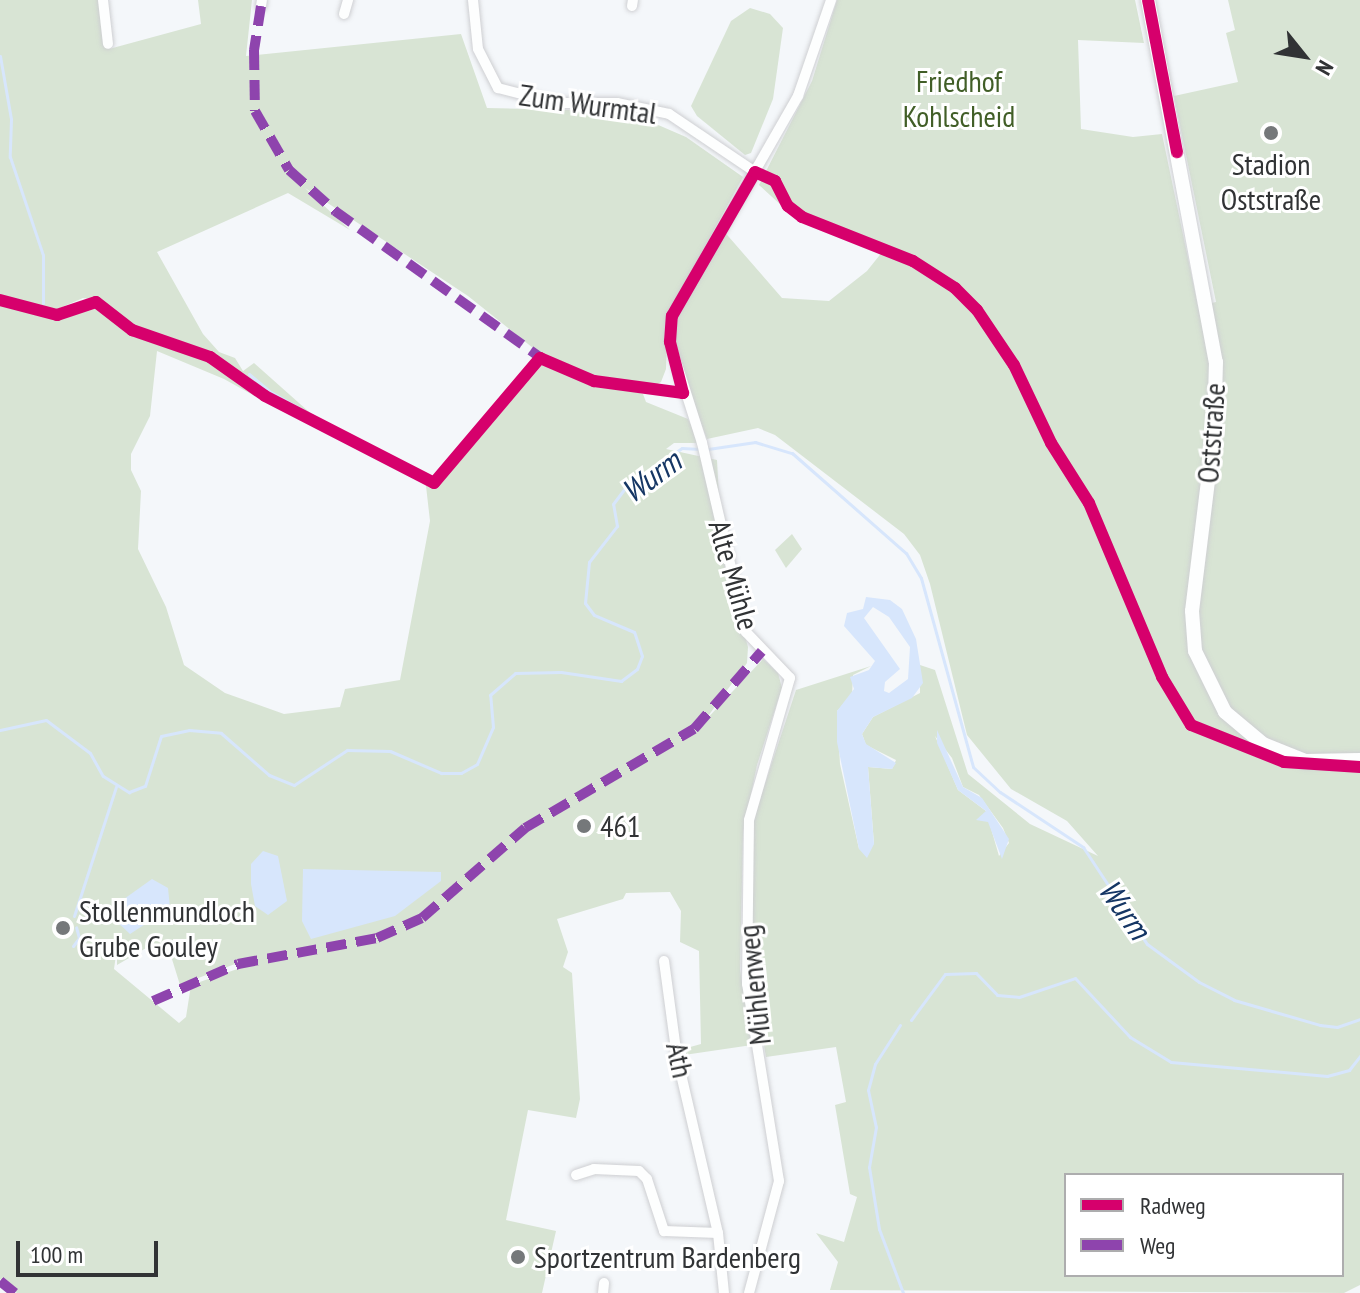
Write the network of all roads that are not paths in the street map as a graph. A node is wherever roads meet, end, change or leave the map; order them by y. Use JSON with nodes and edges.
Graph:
{"nodes":[{"id":1,"x":103,"y":0,"type":"edge"},
{"id":2,"x":348,"y":0,"type":"edge"},
{"id":3,"x":473,"y":0,"type":"edge"},
{"id":4,"x":831,"y":0,"type":"edge"},
{"id":5,"x":1148,"y":0,"type":"edge"},
{"id":6,"x":344,"y":14,"type":"dead end"},
{"id":7,"x":108,"y":44,"type":"dead end"},
{"id":8,"x":755,"y":172,"type":"junction"},
{"id":9,"x":790,"y":678,"type":"joint"},
{"id":10,"x":1360,"y":760,"type":"edge"},
{"id":11,"x":664,"y":961,"type":"dead end"},
{"id":12,"x":576,"y":1175,"type":"dead end"},
{"id":13,"x":718,"y":1233,"type":"junction"},
{"id":14,"x":724,"y":1293,"type":"edge"},
{"id":15,"x":749,"y":1293,"type":"edge"}],
"edges":[{"from":1,"to":7,"type":"street"},
{"from":2,"to":6,"type":"street"},
{"from":3,"to":8,"type":"street","name":"Zum Wurmtal"},
{"from":4,"to":8,"type":"street","name":"Alte Mühle"},
{"from":5,"to":10,"type":"street","name":"Oststraße"},
{"from":8,"to":9,"type":"street","name":"Alte Mühle"},
{"from":9,"to":15,"type":"street","name":"Mühlenweg"},
{"from":11,"to":13,"type":"street","name":"Ath"},
{"from":12,"to":13,"type":"street"},
{"from":13,"to":14,"type":"street","name":"Ath"}]}
